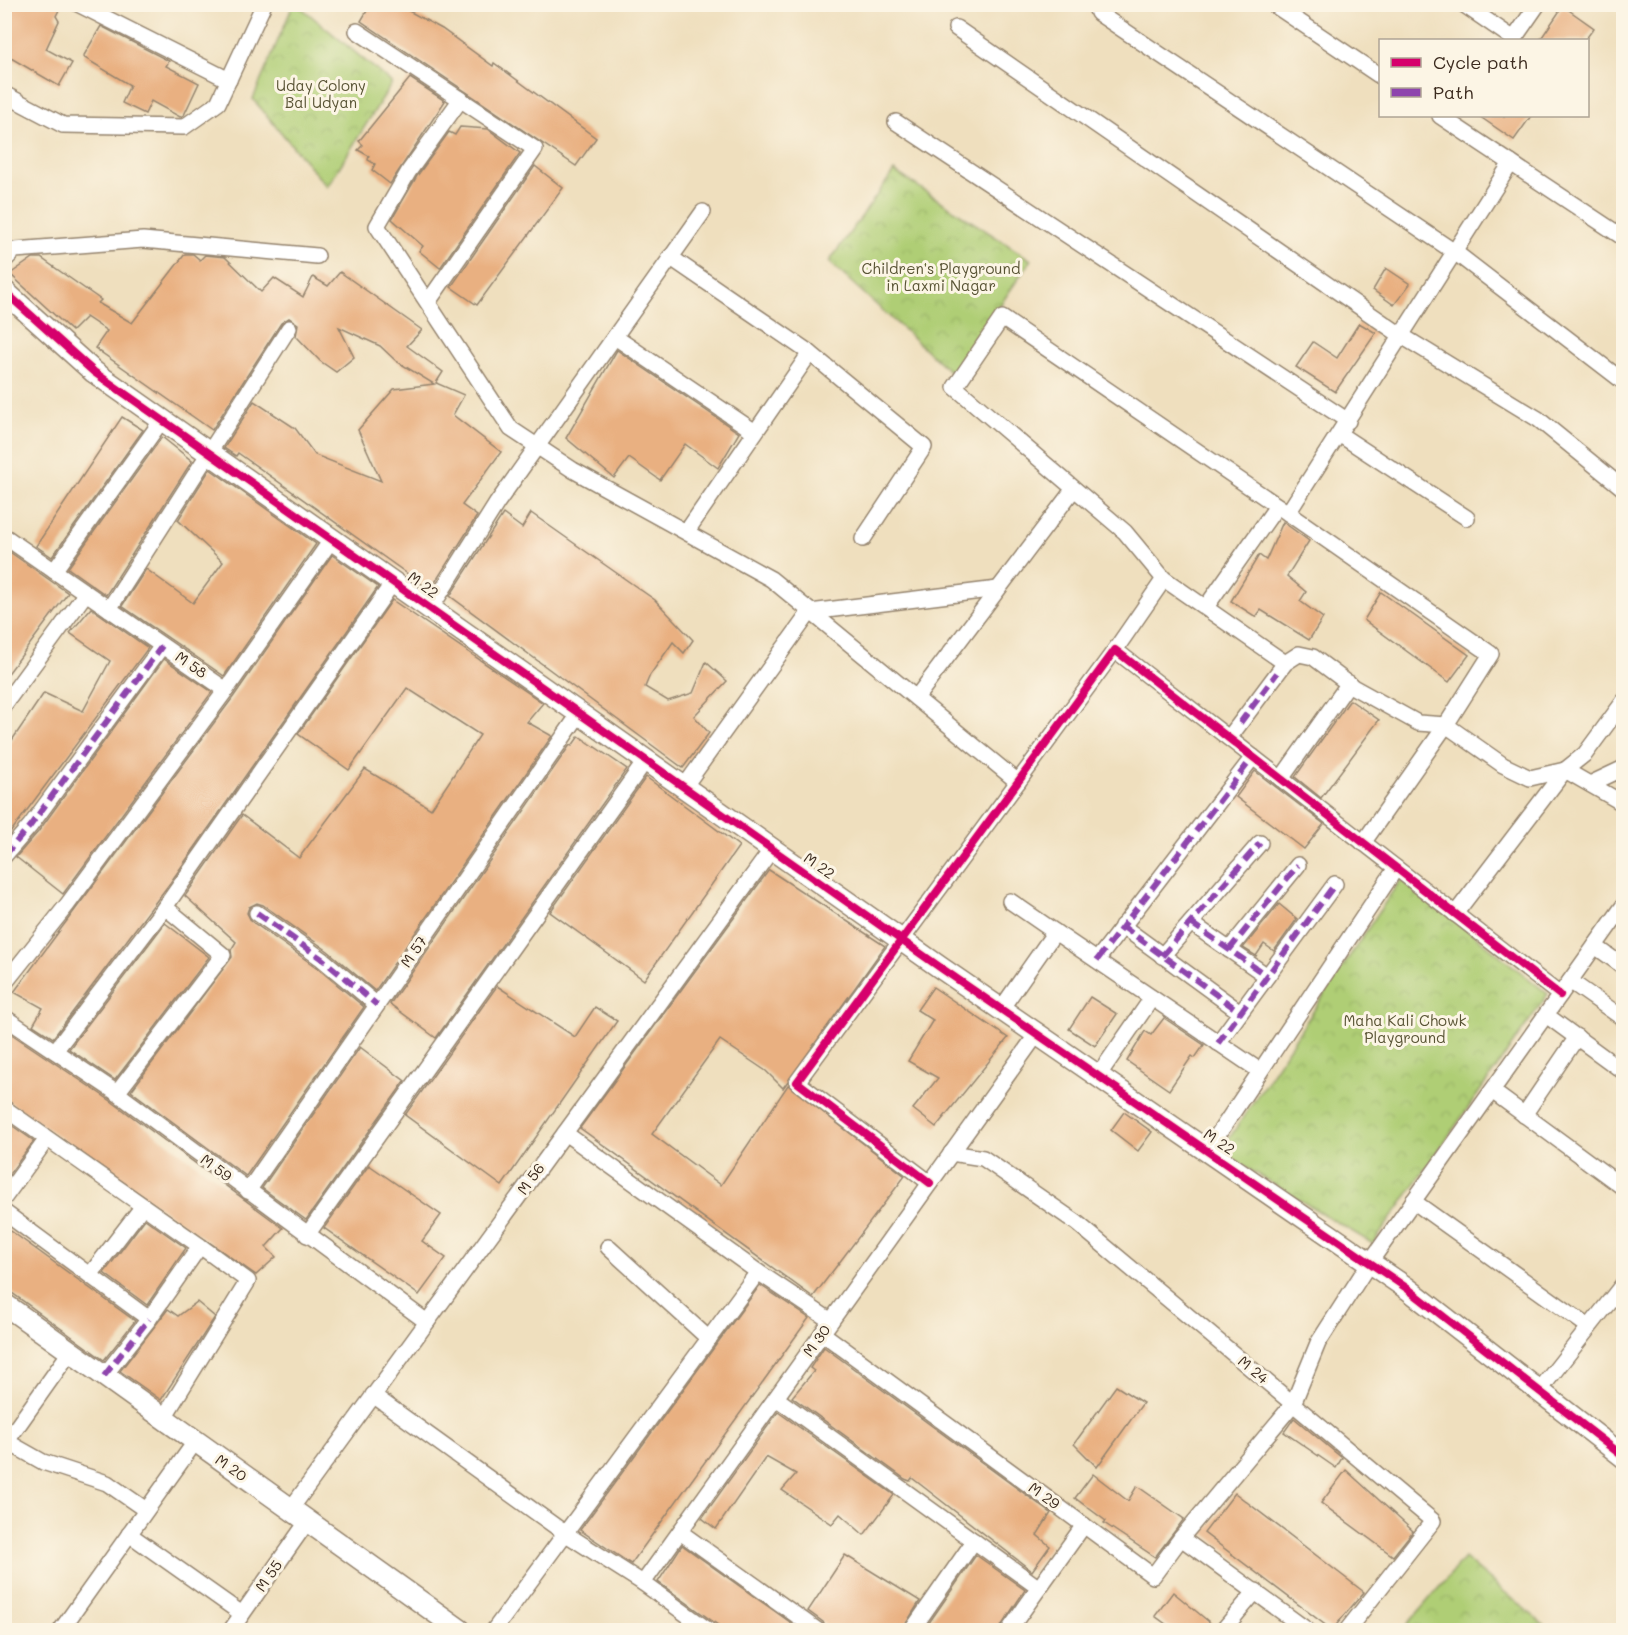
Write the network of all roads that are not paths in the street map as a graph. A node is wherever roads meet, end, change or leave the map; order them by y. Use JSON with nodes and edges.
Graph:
{"nodes":[{"id":1,"x":78,"y":4,"type":"edge"},
{"id":2,"x":264,"y":4,"type":"edge"},
{"id":3,"x":1095,"y":4,"type":"edge"},
{"id":4,"x":1273,"y":4,"type":"edge"},
{"id":5,"x":1463,"y":4,"type":"edge"},
{"id":6,"x":1538,"y":4,"type":"edge"},
{"id":7,"x":956,"y":28,"type":"dead end"},
{"id":8,"x":357,"y":31,"type":"dead end"},
{"id":9,"x":1512,"y":39,"type":"edge"},
{"id":10,"x":1514,"y":39,"type":"edge"},
{"id":11,"x":1379,"y":75,"type":"edge"},
{"id":12,"x":229,"y":80,"type":"junction"},
{"id":13,"x":4,"y":94,"type":"edge"},
{"id":14,"x":460,"y":99,"type":"junction"},
{"id":15,"x":1458,"y":120,"type":"edge"},
{"id":16,"x":896,"y":122,"type":"dead end"},
{"id":17,"x":1511,"y":163,"type":"junction"},
{"id":18,"x":703,"y":212,"type":"dead end"},
{"id":19,"x":1623,"y":238,"type":"edge"},
{"id":20,"x":1456,"y":253,"type":"junction"},
{"id":21,"x":316,"y":256,"type":"dead end"},
{"id":22,"x":670,"y":257,"type":"junction"},
{"id":23,"x":4,"y":261,"type":"edge"},
{"id":24,"x":4,"y":291,"type":"edge"},
{"id":25,"x":428,"y":302,"type":"junction"},
{"id":26,"x":289,"y":328,"type":"dead end"},
{"id":27,"x":1402,"y":336,"type":"junction"},
{"id":28,"x":615,"y":337,"type":"junction"},
{"id":29,"x":810,"y":353,"type":"junction"},
{"id":30,"x":1623,"y":382,"type":"edge"},
{"id":31,"x":162,"y":420,"type":"junction"},
{"id":32,"x":1348,"y":421,"type":"junction"},
{"id":33,"x":755,"y":432,"type":"junction"},
{"id":34,"x":1339,"y":434,"type":"junction"},
{"id":35,"x":538,"y":447,"type":"junction"},
{"id":36,"x":209,"y":453,"type":"junction"},
{"id":37,"x":1623,"y":489,"type":"edge"},
{"id":38,"x":1073,"y":490,"type":"junction"},
{"id":39,"x":1282,"y":510,"type":"junction"},
{"id":40,"x":1467,"y":518,"type":"dead end"},
{"id":41,"x":687,"y":531,"type":"junction"},
{"id":42,"x":4,"y":536,"type":"edge"},
{"id":43,"x":332,"y":540,"type":"junction"},
{"id":44,"x":863,"y":540,"type":"dead end"},
{"id":45,"x":54,"y":571,"type":"junction"},
{"id":46,"x":1164,"y":579,"type":"junction"},
{"id":47,"x":394,"y":581,"type":"junction"},
{"id":48,"x":998,"y":589,"type":"junction"},
{"id":49,"x":86,"y":592,"type":"junction"},
{"id":50,"x":1206,"y":607,"type":"junction"},
{"id":51,"x":430,"y":608,"type":"junction"},
{"id":52,"x":109,"y":609,"type":"junction"},
{"id":53,"x":810,"y":612,"type":"junction"},
{"id":54,"x":162,"y":646,"type":"junction"},
{"id":55,"x":1114,"y":650,"type":"junction"},
{"id":56,"x":1285,"y":663,"type":"junction"},
{"id":57,"x":1349,"y":683,"type":"junction"},
{"id":58,"x":226,"y":690,"type":"junction"},
{"id":59,"x":916,"y":698,"type":"junction"},
{"id":60,"x":1623,"y":701,"type":"edge"},
{"id":61,"x":4,"y":705,"type":"edge"},
{"id":62,"x":580,"y":713,"type":"junction"},
{"id":63,"x":1446,"y":725,"type":"junction"},
{"id":64,"x":1229,"y":738,"type":"junction"},
{"id":65,"x":1253,"y":757,"type":"junction"},
{"id":66,"x":646,"y":760,"type":"junction"},
{"id":67,"x":1623,"y":768,"type":"edge"},
{"id":68,"x":1566,"y":770,"type":"junction"},
{"id":69,"x":1281,"y":779,"type":"junction"},
{"id":70,"x":1018,"y":782,"type":"junction"},
{"id":71,"x":1590,"y":784,"type":"junction"},
{"id":72,"x":684,"y":787,"type":"junction"},
{"id":73,"x":1623,"y":804,"type":"edge"},
{"id":74,"x":1260,"y":843,"type":"dead end"},
{"id":75,"x":1363,"y":843,"type":"junction"},
{"id":76,"x":772,"y":849,"type":"junction"},
{"id":77,"x":4,"y":856,"type":"edge"},
{"id":78,"x":1298,"y":865,"type":"dead end"},
{"id":79,"x":1396,"y":868,"type":"junction"},
{"id":80,"x":1335,"y":884,"type":"dead end"},
{"id":81,"x":1010,"y":901,"type":"dead end"},
{"id":82,"x":1623,"y":905,"type":"edge"},
{"id":83,"x":165,"y":907,"type":"junction"},
{"id":84,"x":257,"y":913,"type":"dead end"},
{"id":85,"x":1455,"y":914,"type":"junction"},
{"id":86,"x":1191,"y":923,"type":"junction"},
{"id":87,"x":1122,"y":926,"type":"junction"},
{"id":88,"x":1056,"y":932,"type":"junction"},
{"id":89,"x":901,"y":939,"type":"junction"},
{"id":90,"x":1595,"y":946,"type":"junction"},
{"id":91,"x":1229,"y":950,"type":"junction"},
{"id":92,"x":1162,"y":956,"type":"junction"},
{"id":93,"x":1097,"y":960,"type":"junction"},
{"id":94,"x":1623,"y":967,"type":"edge"},
{"id":95,"x":1267,"y":976,"type":"junction"},
{"id":96,"x":6,"y":980,"type":"edge"},
{"id":97,"x":1570,"y":981,"type":"junction"},
{"id":98,"x":1560,"y":995,"type":"junction"},
{"id":99,"x":1152,"y":998,"type":"junction"},
{"id":100,"x":377,"y":1005,"type":"junction"},
{"id":101,"x":1001,"y":1009,"type":"junction"},
{"id":102,"x":1240,"y":1012,"type":"junction"},
{"id":103,"x":1546,"y":1015,"type":"junction"},
{"id":104,"x":4,"y":1017,"type":"edge"},
{"id":105,"x":1623,"y":1019,"type":"edge"},
{"id":106,"x":1037,"y":1034,"type":"junction"},
{"id":107,"x":1577,"y":1037,"type":"junction"},
{"id":108,"x":1218,"y":1042,"type":"junction"},
{"id":109,"x":55,"y":1051,"type":"junction"},
{"id":110,"x":1260,"y":1071,"type":"junction"},
{"id":111,"x":1623,"y":1072,"type":"edge"},
{"id":112,"x":1098,"y":1076,"type":"junction"},
{"id":113,"x":1492,"y":1091,"type":"junction"},
{"id":114,"x":117,"y":1093,"type":"junction"},
{"id":115,"x":4,"y":1108,"type":"edge"},
{"id":116,"x":1524,"y":1115,"type":"junction"},
{"id":117,"x":565,"y":1133,"type":"junction"},
{"id":118,"x":47,"y":1139,"type":"junction"},
{"id":119,"x":1208,"y":1150,"type":"junction"},
{"id":120,"x":951,"y":1153,"type":"junction"},
{"id":121,"x":930,"y":1183,"type":"junction"},
{"id":122,"x":1623,"y":1188,"type":"edge"},
{"id":123,"x":248,"y":1191,"type":"junction"},
{"id":124,"x":4,"y":1198,"type":"edge"},
{"id":125,"x":1413,"y":1201,"type":"junction"},
{"id":126,"x":143,"y":1206,"type":"junction"},
{"id":127,"x":4,"y":1212,"type":"edge"},
{"id":128,"x":307,"y":1235,"type":"junction"},
{"id":129,"x":200,"y":1246,"type":"junction"},
{"id":130,"x":608,"y":1247,"type":"dead end"},
{"id":131,"x":1370,"y":1262,"type":"junction"},
{"id":132,"x":758,"y":1272,"type":"junction"},
{"id":133,"x":90,"y":1275,"type":"junction"},
{"id":134,"x":1623,"y":1283,"type":"edge"},
{"id":135,"x":4,"y":1304,"type":"edge"},
{"id":136,"x":149,"y":1319,"type":"junction"},
{"id":137,"x":427,"y":1322,"type":"junction"},
{"id":138,"x":827,"y":1327,"type":"junction"},
{"id":139,"x":1589,"y":1327,"type":"junction"},
{"id":140,"x":709,"y":1339,"type":"junction"},
{"id":141,"x":70,"y":1352,"type":"junction"},
{"id":142,"x":104,"y":1376,"type":"junction"},
{"id":143,"x":1539,"y":1391,"type":"junction"},
{"id":144,"x":373,"y":1395,"type":"junction"},
{"id":145,"x":776,"y":1398,"type":"junction"},
{"id":146,"x":1293,"y":1404,"type":"junction"},
{"id":147,"x":163,"y":1419,"type":"junction"},
{"id":148,"x":6,"y":1440,"type":"edge"},
{"id":149,"x":195,"y":1442,"type":"junction"},
{"id":150,"x":1623,"y":1456,"type":"edge"},
{"id":151,"x":146,"y":1510,"type":"junction"},
{"id":152,"x":298,"y":1516,"type":"junction"},
{"id":153,"x":1084,"y":1525,"type":"junction"},
{"id":154,"x":680,"y":1532,"type":"junction"},
{"id":155,"x":129,"y":1534,"type":"junction"},
{"id":156,"x":566,"y":1534,"type":"junction"},
{"id":157,"x":1181,"y":1538,"type":"junction"},
{"id":158,"x":974,"y":1541,"type":"junction"},
{"id":159,"x":643,"y":1583,"type":"junction"},
{"id":160,"x":1039,"y":1588,"type":"junction"},
{"id":161,"x":1256,"y":1591,"type":"junction"},
{"id":162,"x":242,"y":1614,"type":"junction"},
{"id":163,"x":449,"y":1627,"type":"edge"},
{"id":164,"x":61,"y":1630,"type":"edge"},
{"id":165,"x":231,"y":1630,"type":"edge"},
{"id":166,"x":494,"y":1630,"type":"edge"},
{"id":167,"x":708,"y":1630,"type":"edge"},
{"id":168,"x":817,"y":1630,"type":"edge"},
{"id":169,"x":912,"y":1630,"type":"edge"},
{"id":170,"x":1009,"y":1630,"type":"edge"},
{"id":171,"x":1222,"y":1630,"type":"edge"},
{"id":172,"x":1307,"y":1630,"type":"edge"},
{"id":173,"x":1347,"y":1630,"type":"edge"}],
"edges":[{"from":1,"to":12,"type":"street"},
{"from":2,"to":12,"type":"street"},
{"from":3,"to":20,"type":"street"},
{"from":4,"to":11,"type":"street"},
{"from":5,"to":9,"type":"street"},
{"from":6,"to":10,"type":"street"},
{"from":7,"to":27,"type":"street"},
{"from":8,"to":14,"type":"street"},
{"from":12,"to":13,"type":"street"},
{"from":14,"to":25,"type":"street"},
{"from":14,"to":25,"type":"street"},
{"from":15,"to":17,"type":"street"},
{"from":16,"to":32,"type":"street"},
{"from":17,"to":19,"type":"street"},
{"from":17,"to":20,"type":"street"},
{"from":18,"to":22,"type":"street"},
{"from":20,"to":27,"type":"street"},
{"from":20,"to":30,"type":"street"},
{"from":21,"to":23,"type":"street"},
{"from":22,"to":28,"type":"street"},
{"from":22,"to":29,"type":"street"},
{"from":24,"to":31,"type":"street","name":"M 22"},
{"from":25,"to":35,"type":"street"},
{"from":26,"to":36,"type":"street"},
{"from":27,"to":32,"type":"street"},
{"from":27,"to":37,"type":"street"},
{"from":28,"to":33,"type":"street"},
{"from":28,"to":35,"type":"street"},
{"from":29,"to":33,"type":"street"},
{"from":29,"to":44,"type":"street"},
{"from":31,"to":36,"type":"street","name":"M 22"},
{"from":31,"to":45,"type":"street"},
{"from":32,"to":34,"type":"street"},
{"from":33,"to":41,"type":"street"},
{"from":34,"to":39,"type":"street"},
{"from":34,"to":40,"type":"street"},
{"from":35,"to":41,"type":"street"},
{"from":35,"to":51,"type":"street"},
{"from":36,"to":43,"type":"street","name":"M 22"},
{"from":36,"to":52,"type":"street"},
{"from":38,"to":39,"type":"street"},
{"from":38,"to":46,"type":"street"},
{"from":38,"to":48,"type":"street"},
{"from":39,"to":50,"type":"street"},
{"from":39,"to":63,"type":"street"},
{"from":41,"to":53,"type":"street"},
{"from":42,"to":45,"type":"street","name":"M 58"},
{"from":43,"to":47,"type":"street","name":"M 22"},
{"from":43,"to":58,"type":"street"},
{"from":45,"to":49,"type":"street","name":"M 58"},
{"from":46,"to":50,"type":"street"},
{"from":46,"to":55,"type":"street"},
{"from":47,"to":51,"type":"street","name":"M 22"},
{"from":47,"to":83,"type":"street"},
{"from":48,"to":53,"type":"street"},
{"from":48,"to":59,"type":"street"},
{"from":49,"to":52,"type":"street","name":"M 58"},
{"from":49,"to":61,"type":"street"},
{"from":50,"to":56,"type":"street"},
{"from":51,"to":62,"type":"street","name":"M 22"},
{"from":52,"to":54,"type":"street","name":"M 58"},
{"from":53,"to":59,"type":"street"},
{"from":53,"to":72,"type":"street"},
{"from":54,"to":58,"type":"street","name":"M 58"},
{"from":54,"to":77,"type":"street"},
{"from":55,"to":64,"type":"street"},
{"from":55,"to":70,"type":"street"},
{"from":56,"to":57,"type":"street"},
{"from":56,"to":64,"type":"street"},
{"from":57,"to":63,"type":"street"},
{"from":57,"to":69,"type":"street"},
{"from":58,"to":96,"type":"street"},
{"from":59,"to":70,"type":"street"},
{"from":60,"to":68,"type":"street"},
{"from":62,"to":66,"type":"street","name":"M 22"},
{"from":62,"to":100,"type":"street","name":"M 57"},
{"from":63,"to":68,"type":"street"},
{"from":63,"to":75,"type":"street"},
{"from":64,"to":65,"type":"street"},
{"from":65,"to":69,"type":"street"},
{"from":65,"to":87,"type":"street"},
{"from":66,"to":72,"type":"street","name":"M 22"},
{"from":66,"to":128,"type":"street"},
{"from":67,"to":71,"type":"street"},
{"from":68,"to":71,"type":"street"},
{"from":68,"to":85,"type":"street"},
{"from":69,"to":75,"type":"street"},
{"from":70,"to":89,"type":"street"},
{"from":71,"to":73,"type":"street"},
{"from":72,"to":76,"type":"street","name":"M 22"},
{"from":74,"to":86,"type":"street"},
{"from":75,"to":79,"type":"street"},
{"from":76,"to":89,"type":"street","name":"M 22"},
{"from":76,"to":117,"type":"street","name":"M 56"},
{"from":78,"to":91,"type":"street"},
{"from":79,"to":85,"type":"street"},
{"from":79,"to":110,"type":"street"},
{"from":80,"to":95,"type":"street"},
{"from":81,"to":88,"type":"street"},
{"from":82,"to":90,"type":"street"},
{"from":83,"to":109,"type":"street"},
{"from":83,"to":114,"type":"street"},
{"from":84,"to":100,"type":"street"},
{"from":85,"to":98,"type":"street"},
{"from":86,"to":91,"type":"street"},
{"from":86,"to":92,"type":"street"},
{"from":87,"to":92,"type":"street"},
{"from":87,"to":93,"type":"street"},
{"from":88,"to":93,"type":"street"},
{"from":88,"to":101,"type":"street"},
{"from":89,"to":101,"type":"street","name":"M 22"},
{"from":89,"to":121,"type":"street"},
{"from":90,"to":94,"type":"street"},
{"from":90,"to":97,"type":"street"},
{"from":91,"to":95,"type":"street"},
{"from":92,"to":102,"type":"street"},
{"from":93,"to":99,"type":"street"},
{"from":95,"to":102,"type":"street"},
{"from":97,"to":98,"type":"street"},
{"from":97,"to":105,"type":"street"},
{"from":98,"to":103,"type":"street"},
{"from":99,"to":108,"type":"street"},
{"from":99,"to":112,"type":"street"},
{"from":100,"to":123,"type":"street","name":"M 57"},
{"from":101,"to":106,"type":"street","name":"M 22"},
{"from":102,"to":108,"type":"street"},
{"from":103,"to":107,"type":"street"},
{"from":103,"to":113,"type":"street"},
{"from":104,"to":109,"type":"street","name":"M 59"},
{"from":106,"to":112,"type":"street","name":"M 22"},
{"from":106,"to":120,"type":"street","name":"M 30"},
{"from":107,"to":111,"type":"street"},
{"from":107,"to":116,"type":"street"},
{"from":108,"to":110,"type":"street"},
{"from":109,"to":114,"type":"street","name":"M 59"},
{"from":110,"to":119,"type":"street"},
{"from":112,"to":119,"type":"street","name":"M 22"},
{"from":113,"to":116,"type":"street"},
{"from":113,"to":125,"type":"street"},
{"from":114,"to":123,"type":"street","name":"M 59"},
{"from":115,"to":118,"type":"street"},
{"from":116,"to":122,"type":"street"},
{"from":117,"to":132,"type":"street","name":"M 29"},
{"from":117,"to":137,"type":"street","name":"M 56"},
{"from":118,"to":124,"type":"street"},
{"from":118,"to":126,"type":"street"},
{"from":119,"to":131,"type":"street","name":"M 22"},
{"from":120,"to":121,"type":"street","name":"M 30"},
{"from":120,"to":146,"type":"street","name":"M 24"},
{"from":121,"to":138,"type":"street","name":"M 30"},
{"from":123,"to":128,"type":"street","name":"M 59"},
{"from":125,"to":131,"type":"street"},
{"from":125,"to":139,"type":"street"},
{"from":126,"to":129,"type":"street"},
{"from":126,"to":133,"type":"street"},
{"from":127,"to":133,"type":"street"},
{"from":128,"to":137,"type":"street","name":"M 59"},
{"from":129,"to":136,"type":"street"},
{"from":129,"to":147,"type":"street"},
{"from":130,"to":140,"type":"street"},
{"from":131,"to":143,"type":"street","name":"M 22"},
{"from":131,"to":146,"type":"street"},
{"from":132,"to":138,"type":"street","name":"M 29"},
{"from":132,"to":140,"type":"street"},
{"from":133,"to":136,"type":"street"},
{"from":134,"to":139,"type":"street"},
{"from":135,"to":141,"type":"street","name":"M 20"},
{"from":136,"to":142,"type":"street"},
{"from":137,"to":144,"type":"street","name":"M 56"},
{"from":138,"to":145,"type":"street","name":"M 30"},
{"from":138,"to":153,"type":"street","name":"M 29"},
{"from":139,"to":143,"type":"street"},
{"from":140,"to":156,"type":"street"},
{"from":141,"to":142,"type":"street","name":"M 20"},
{"from":141,"to":148,"type":"street"},
{"from":142,"to":147,"type":"street","name":"M 20"},
{"from":143,"to":150,"type":"street","name":"M 22"},
{"from":144,"to":152,"type":"street","name":"M 56"},
{"from":144,"to":156,"type":"street"},
{"from":145,"to":154,"type":"street","name":"M 30"},
{"from":145,"to":158,"type":"street"},
{"from":146,"to":157,"type":"street"},
{"from":146,"to":173,"type":"street","name":"M 24"},
{"from":147,"to":149,"type":"street","name":"M 20"},
{"from":148,"to":151,"type":"street"},
{"from":149,"to":151,"type":"street"},
{"from":149,"to":152,"type":"street","name":"M 20"},
{"from":151,"to":155,"type":"street"},
{"from":152,"to":162,"type":"street","name":"M 55"},
{"from":152,"to":163,"type":"street","name":"M 20"},
{"from":153,"to":157,"type":"street","name":"M 29"},
{"from":153,"to":160,"type":"street"},
{"from":154,"to":159,"type":"street","name":"M 30"},
{"from":154,"to":168,"type":"street"},
{"from":155,"to":162,"type":"street"},
{"from":155,"to":164,"type":"street"},
{"from":156,"to":159,"type":"street"},
{"from":156,"to":166,"type":"street"},
{"from":157,"to":161,"type":"street"},
{"from":158,"to":160,"type":"street"},
{"from":158,"to":169,"type":"street"},
{"from":159,"to":167,"type":"street"},
{"from":160,"to":170,"type":"street"},
{"from":161,"to":171,"type":"street"},
{"from":161,"to":172,"type":"street"},
{"from":162,"to":165,"type":"street","name":"M 55"}]}
